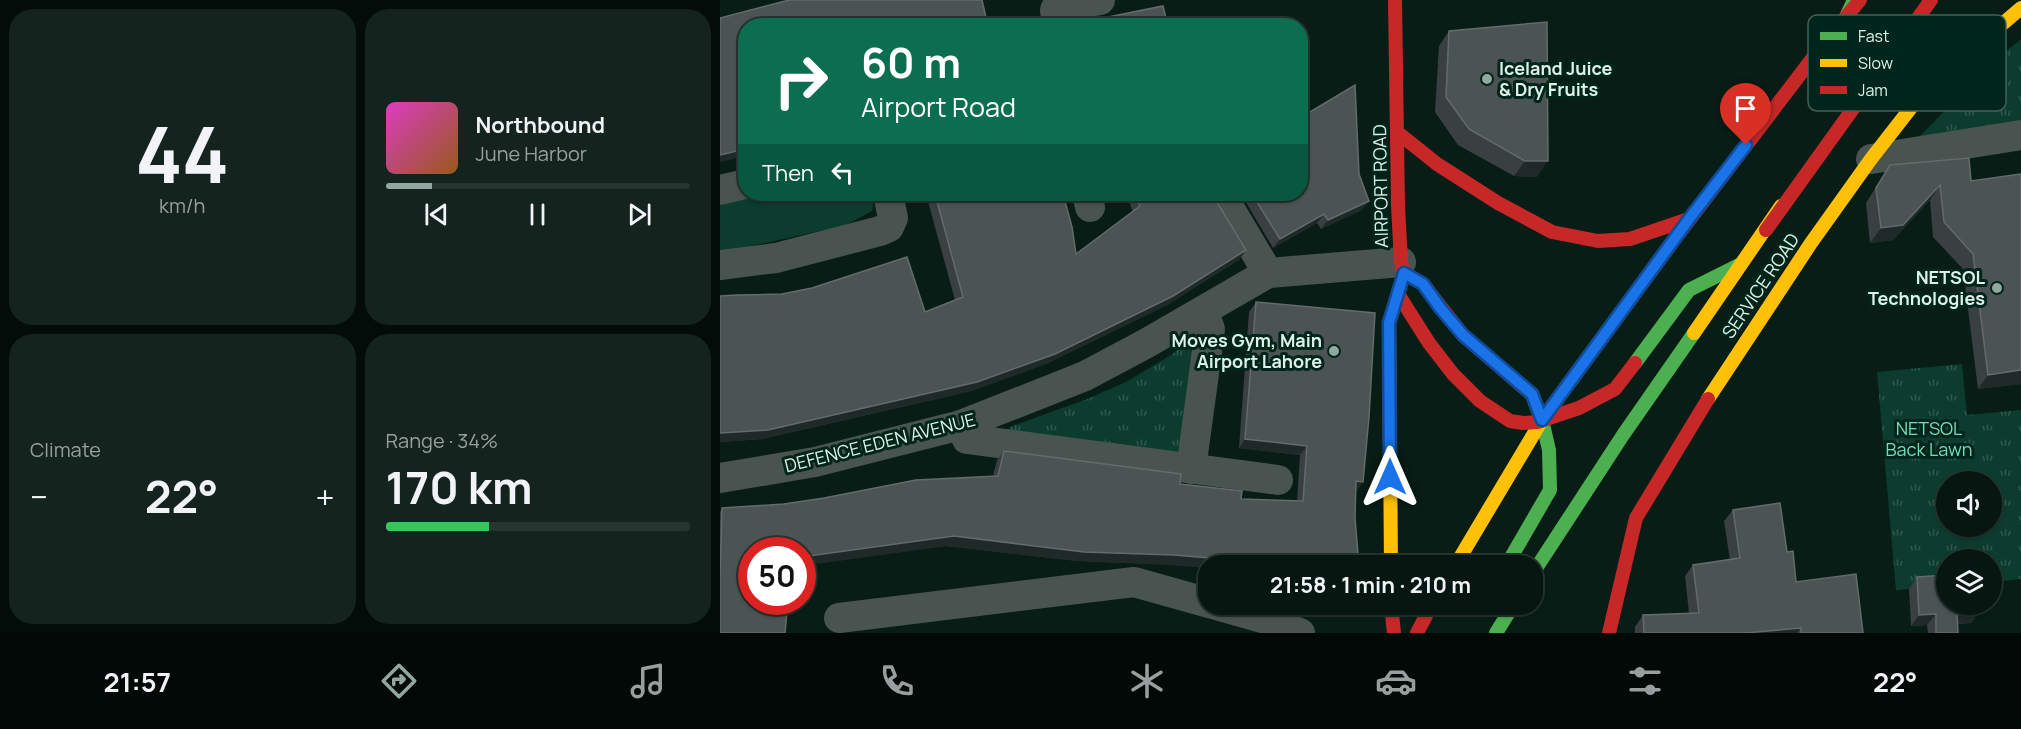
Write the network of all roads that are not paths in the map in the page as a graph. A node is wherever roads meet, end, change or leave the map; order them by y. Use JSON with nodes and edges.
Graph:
{"nodes":[{"id":1,"x":1060,"y":0,"type":"edge"},
{"id":2,"x":1067,"y":0,"type":"edge"},
{"id":3,"x":1100,"y":0,"type":"edge"},
{"id":4,"x":1395,"y":0,"type":"edge"},
{"id":5,"x":1854,"y":0,"type":"edge"},
{"id":6,"x":1860,"y":0,"type":"edge"},
{"id":7,"x":1931,"y":0,"type":"edge"},
{"id":8,"x":2021,"y":8,"type":"edge"},
{"id":9,"x":1847,"y":15,"type":"edge"},
{"id":10,"x":1848,"y":15,"type":"edge"},
{"id":11,"x":1920,"y":15,"type":"edge"},
{"id":12,"x":1056,"y":18,"type":"edge"},
{"id":13,"x":2006,"y":21,"type":"edge"},
{"id":14,"x":1808,"y":64,"type":"edge"},
{"id":15,"x":1842,"y":111,"type":"edge"},
{"id":16,"x":1851,"y":111,"type":"edge"},
{"id":17,"x":1909,"y":111,"type":"edge"},
{"id":18,"x":1397,"y":132,"type":"junction"},
{"id":19,"x":2021,"y":135,"type":"edge"},
{"id":20,"x":1871,"y":159,"type":"junction"},
{"id":21,"x":738,"y":186,"type":"edge"},
{"id":22,"x":720,"y":190,"type":"edge"},
{"id":23,"x":889,"y":201,"type":"edge"},
{"id":24,"x":1225,"y":201,"type":"edge"},
{"id":25,"x":1689,"y":219,"type":"junction"},
{"id":26,"x":1766,"y":230,"type":"junction"},
{"id":27,"x":1741,"y":264,"type":"junction"},
{"id":28,"x":720,"y":265,"type":"edge"},
{"id":29,"x":1402,"y":268,"type":"junction"},
{"id":30,"x":1268,"y":273,"type":"junction"},
{"id":31,"x":1398,"y":294,"type":"junction"},
{"id":32,"x":1203,"y":310,"type":"junction"},
{"id":33,"x":1542,"y":420,"type":"junction"},
{"id":34,"x":960,"y":425,"type":"junction"},
{"id":35,"x":1191,"y":469,"type":"junction"},
{"id":36,"x":720,"y":478,"type":"edge"},
{"id":37,"x":1278,"y":480,"type":"dead end"},
{"id":38,"x":1391,"y":555,"type":"edge"},
{"id":39,"x":1462,"y":555,"type":"edge"},
{"id":40,"x":1512,"y":555,"type":"edge"},
{"id":41,"x":1543,"y":558,"type":"edge"},
{"id":42,"x":1198,"y":600,"type":"edge"},
{"id":43,"x":1251,"y":615,"type":"edge"},
{"id":44,"x":1393,"y":615,"type":"edge"},
{"id":45,"x":1427,"y":615,"type":"edge"},
{"id":46,"x":1507,"y":615,"type":"edge"},
{"id":47,"x":839,"y":618,"type":"dead end"},
{"id":48,"x":1300,"y":633,"type":"edge"},
{"id":49,"x":1395,"y":633,"type":"edge"},
{"id":50,"x":1418,"y":633,"type":"edge"},
{"id":51,"x":1496,"y":633,"type":"edge"},
{"id":52,"x":1609,"y":633,"type":"edge"}],
"edges":[{"from":1,"to":12,"type":"street"},
{"from":2,"to":3,"type":"street"},
{"from":4,"to":18,"type":"main road","name":"AIRPORT ROAD"},
{"from":5,"to":9,"type":"main road"},
{"from":6,"to":10,"type":"main road"},
{"from":7,"to":11,"type":"main road"},
{"from":8,"to":13,"type":"main road","name":"SERVICE ROAD"},
{"from":14,"to":25,"type":"main road"},
{"from":15,"to":26,"type":"main road"},
{"from":16,"to":26,"type":"main road"},
{"from":17,"to":20,"type":"main road","name":"SERVICE ROAD"},
{"from":18,"to":25,"type":"main road"},
{"from":18,"to":29,"type":"main road","name":"AIRPORT ROAD"},
{"from":19,"to":20,"type":"street"},
{"from":20,"to":52,"type":"main road","name":"SERVICE ROAD"},
{"from":21,"to":22,"type":"street"},
{"from":23,"to":28,"type":"street"},
{"from":24,"to":30,"type":"street"},
{"from":25,"to":33,"type":"main road"},
{"from":26,"to":27,"type":"main road"},
{"from":27,"to":33,"type":"main road"},
{"from":27,"to":41,"type":"main road"},
{"from":29,"to":30,"type":"street","name":"DEFENCE EDEN AVENUE"},
{"from":29,"to":31,"type":"main road","name":"AIRPORT ROAD"},
{"from":29,"to":33,"type":"main road"},
{"from":30,"to":32,"type":"street","name":"DEFENCE EDEN AVENUE"},
{"from":31,"to":33,"type":"main road"},
{"from":31,"to":38,"type":"main road","name":"AIRPORT ROAD"},
{"from":32,"to":34,"type":"street","name":"DEFENCE EDEN AVENUE"},
{"from":32,"to":35,"type":"street"},
{"from":33,"to":39,"type":"main road"},
{"from":33,"to":40,"type":"main road"},
{"from":34,"to":35,"type":"street"},
{"from":34,"to":36,"type":"street","name":"DEFENCE EDEN AVENUE"},
{"from":35,"to":37,"type":"street"},
{"from":42,"to":47,"type":"street"},
{"from":43,"to":48,"type":"street"},
{"from":44,"to":49,"type":"main road"},
{"from":45,"to":50,"type":"main road"},
{"from":46,"to":51,"type":"main road"}]}
